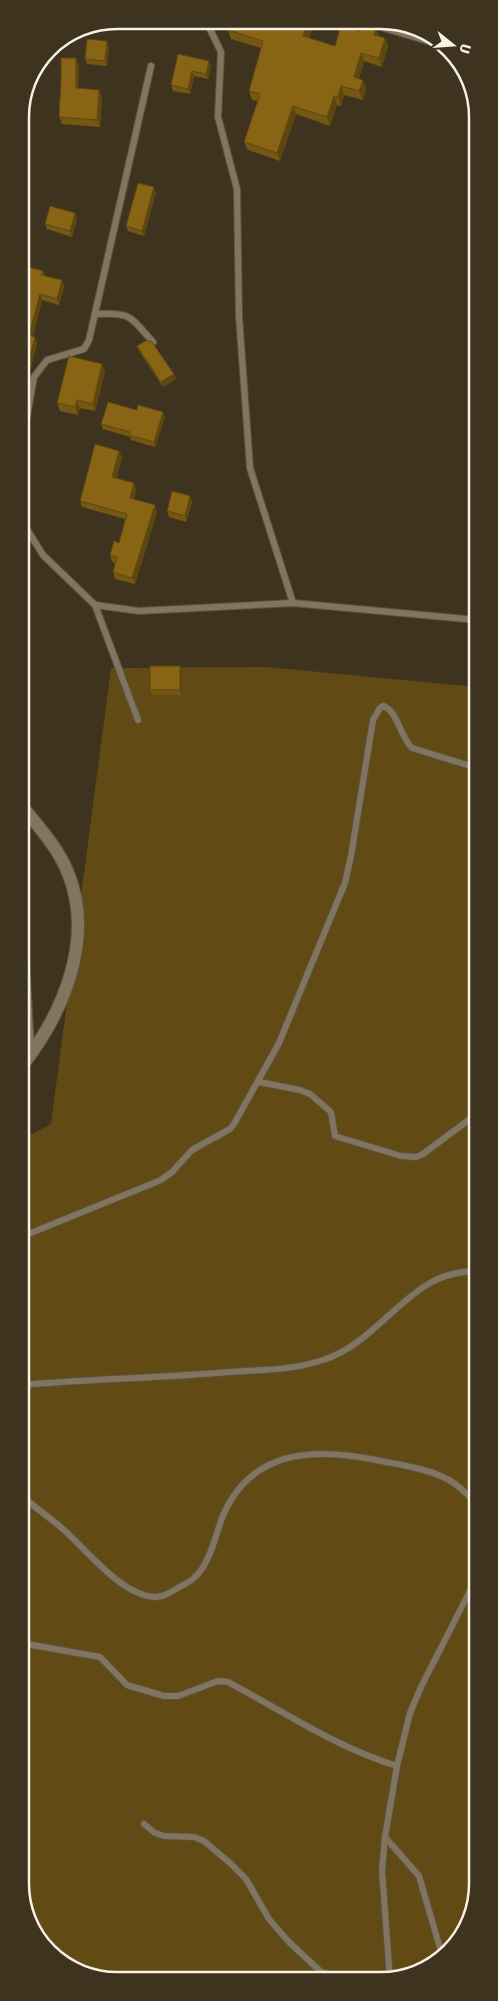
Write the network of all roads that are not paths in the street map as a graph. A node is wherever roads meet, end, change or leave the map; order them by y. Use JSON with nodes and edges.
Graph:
{"nodes":[{"id":1,"x":210,"y":29,"type":"edge"},
{"id":2,"x":390,"y":30,"type":"edge"},
{"id":3,"x":423,"y":40,"type":"edge"},
{"id":4,"x":151,"y":66,"type":"dead end"},
{"id":5,"x":95,"y":314,"type":"junction"},
{"id":6,"x":153,"y":342,"type":"edge"},
{"id":7,"x":29,"y":405,"type":"edge"},
{"id":8,"x":29,"y":532,"type":"edge"},
{"id":9,"x":293,"y":603,"type":"junction"},
{"id":10,"x":95,"y":604,"type":"junction"},
{"id":11,"x":469,"y":619,"type":"edge"},
{"id":12,"x":138,"y":720,"type":"dead end"},
{"id":13,"x":469,"y":766,"type":"edge"},
{"id":14,"x":29,"y":816,"type":"edge"},
{"id":15,"x":29,"y":1016,"type":"edge"},
{"id":16,"x":31,"y":1054,"type":"junction"},
{"id":17,"x":29,"y":1056,"type":"edge"},
{"id":18,"x":259,"y":1082,"type":"junction"},
{"id":19,"x":469,"y":1120,"type":"edge"},
{"id":20,"x":29,"y":1234,"type":"edge"},
{"id":21,"x":469,"y":1272,"type":"edge"},
{"id":22,"x":29,"y":1384,"type":"edge"},
{"id":23,"x":469,"y":1497,"type":"edge"},
{"id":24,"x":29,"y":1501,"type":"edge"},
{"id":25,"x":469,"y":1593,"type":"edge"},
{"id":26,"x":29,"y":1644,"type":"edge"},
{"id":27,"x":397,"y":1766,"type":"junction"},
{"id":28,"x":144,"y":1824,"type":"dead end"},
{"id":29,"x":385,"y":1837,"type":"junction"},
{"id":30,"x":440,"y":1949,"type":"edge"},
{"id":31,"x":389,"y":1971,"type":"edge"},
{"id":32,"x":321,"y":1972,"type":"edge"}],
"edges":[{"from":1,"to":9,"type":"lane"},
{"from":2,"to":3,"type":"lane"},
{"from":4,"to":5,"type":"lane"},
{"from":5,"to":6,"type":"lane"},
{"from":5,"to":7,"type":"lane"},
{"from":8,"to":10,"type":"lane"},
{"from":9,"to":10,"type":"lane"},
{"from":9,"to":11,"type":"lane"},
{"from":10,"to":12,"type":"lane"},
{"from":13,"to":18,"type":"lane"},
{"from":14,"to":16,"type":"street"},
{"from":15,"to":16,"type":"lane"},
{"from":16,"to":17,"type":"street"},
{"from":18,"to":19,"type":"lane"},
{"from":18,"to":20,"type":"lane"},
{"from":21,"to":22,"type":"lane"},
{"from":23,"to":24,"type":"lane"},
{"from":25,"to":27,"type":"lane"},
{"from":26,"to":27,"type":"lane"},
{"from":27,"to":29,"type":"lane"},
{"from":28,"to":32,"type":"lane"},
{"from":29,"to":30,"type":"lane"},
{"from":29,"to":31,"type":"lane"}]}
